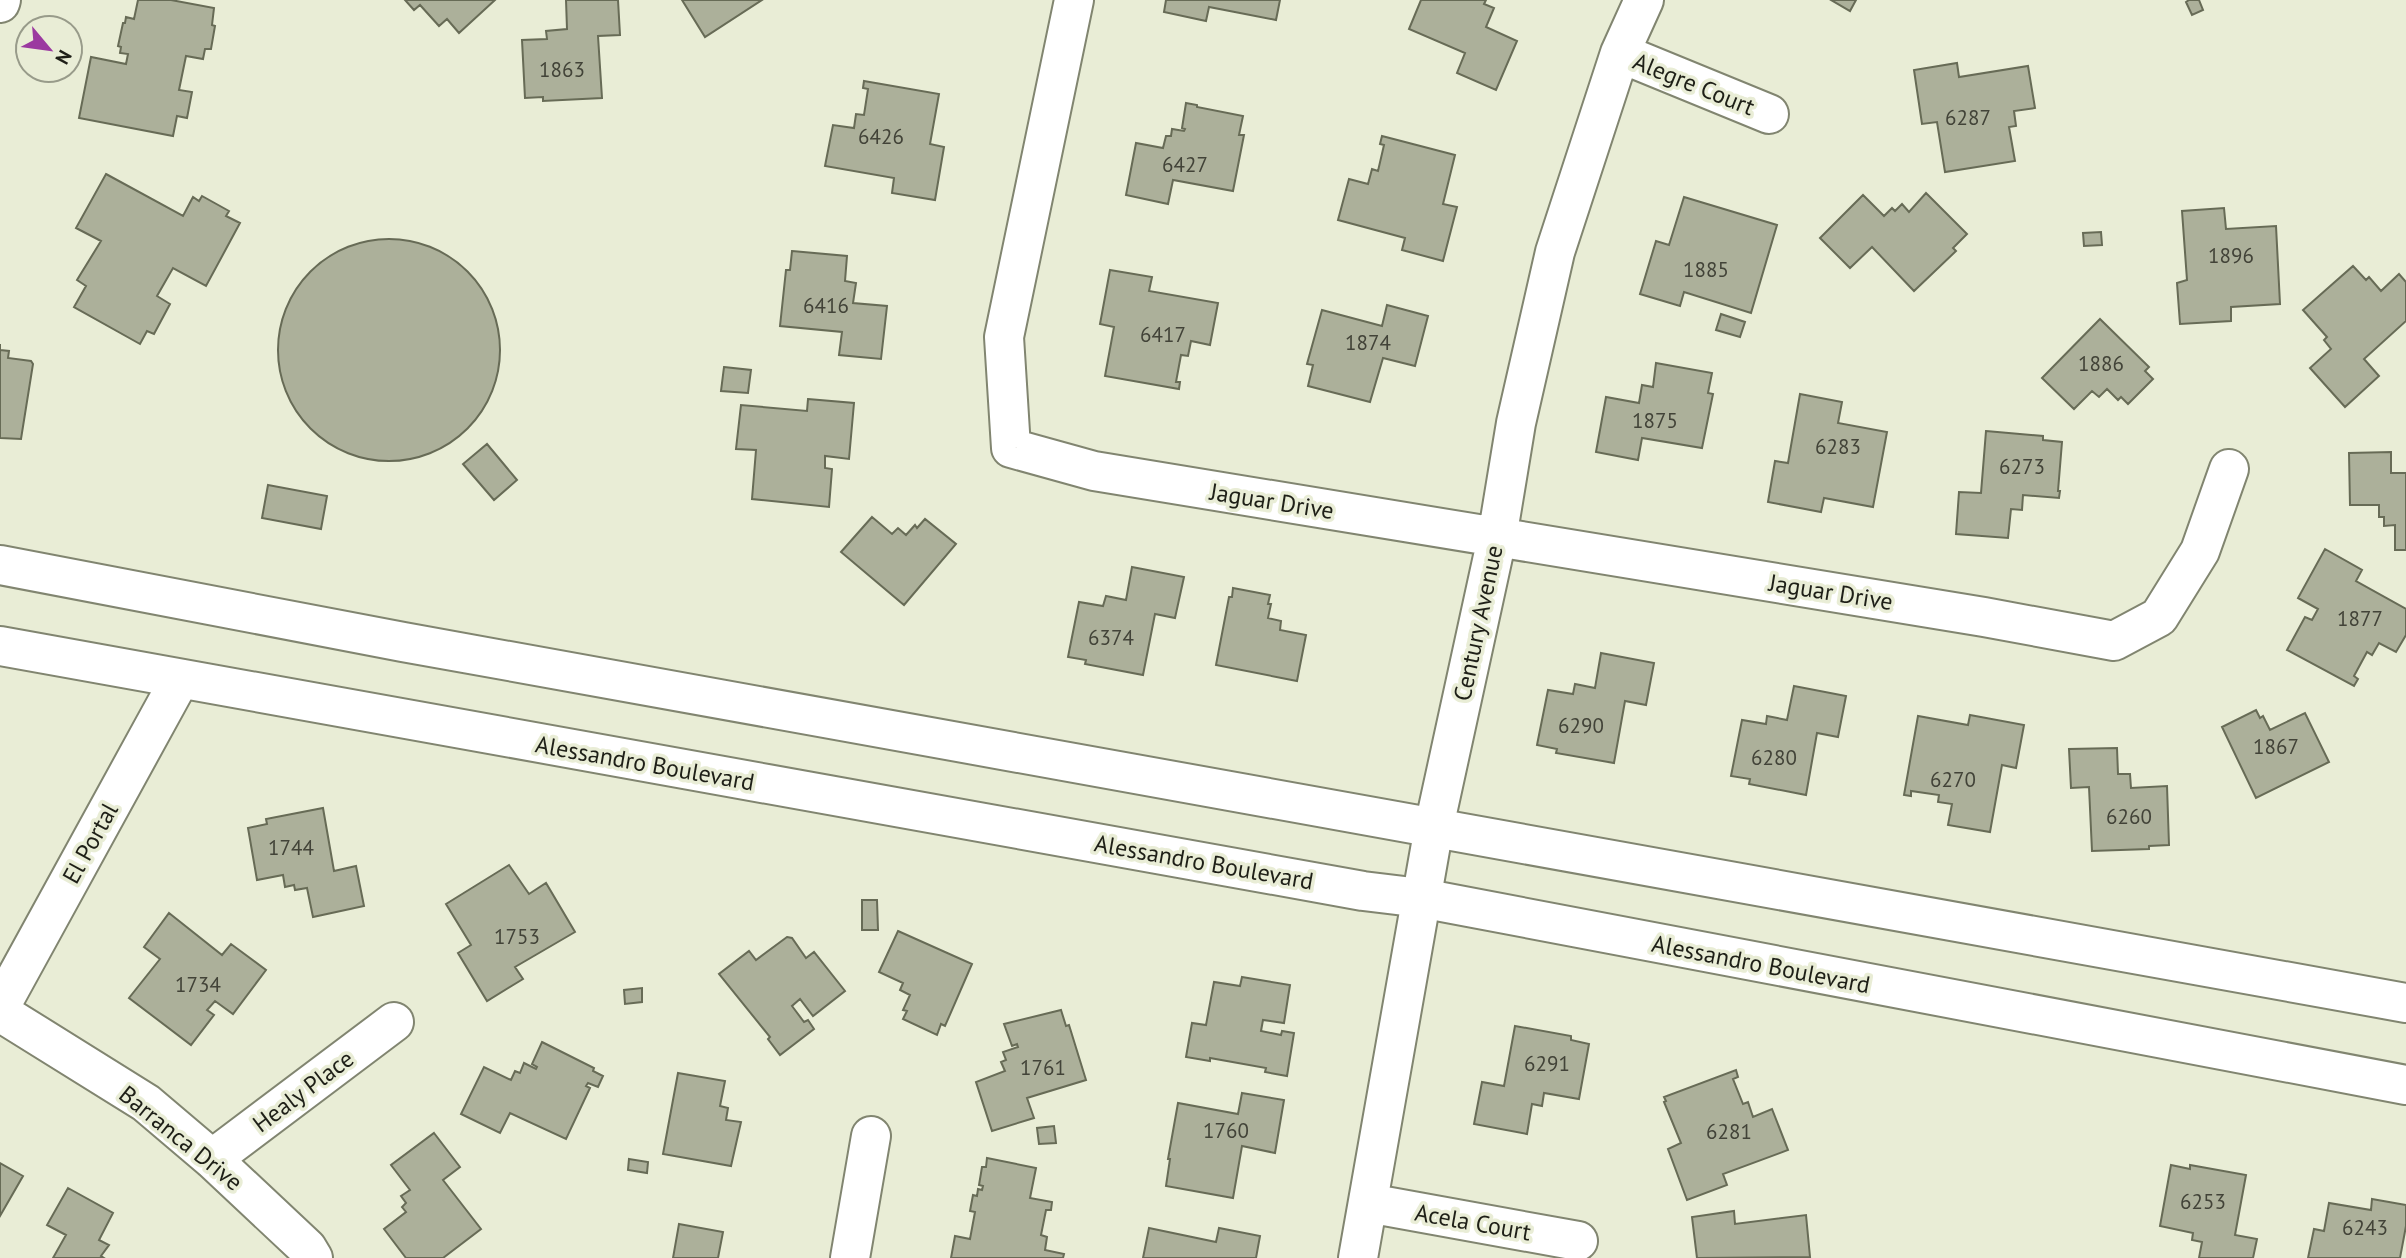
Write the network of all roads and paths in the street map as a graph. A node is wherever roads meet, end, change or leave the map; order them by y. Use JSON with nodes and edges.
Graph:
{"nodes":[{"id":1,"x":1074,"y":0,"type":"edge"},
{"id":2,"x":1644,"y":0,"type":"edge"},
{"id":3,"x":1620,"y":54,"type":"junction"},
{"id":4,"x":1769,"y":114,"type":"dead end"},
{"id":5,"x":2230,"y":469,"type":"dead end"},
{"id":6,"x":1497,"y":538,"type":"junction"},
{"id":7,"x":0,"y":565,"type":"edge"},
{"id":8,"x":0,"y":646,"type":"edge"},
{"id":9,"x":180,"y":679,"type":"junction"},
{"id":10,"x":1434,"y":827,"type":"junction"},
{"id":11,"x":1421,"y":898,"type":"junction"},
{"id":12,"x":2406,"y":1003,"type":"edge"},
{"id":13,"x":0,"y":1010,"type":"edge"},
{"id":14,"x":394,"y":1022,"type":"dead end"},
{"id":15,"x":2406,"y":1085,"type":"edge"},
{"id":16,"x":871,"y":1136,"type":"dead end"},
{"id":17,"x":212,"y":1159,"type":"junction"},
{"id":18,"x":1368,"y":1203,"type":"junction"},
{"id":19,"x":1578,"y":1241,"type":"dead end"},
{"id":20,"x":313,"y":1258,"type":"edge"},
{"id":21,"x":850,"y":1258,"type":"edge"},
{"id":22,"x":1358,"y":1258,"type":"edge"}],
"edges":[{"from":1,"to":6,"type":"main road","name":"Jaguar Drive"},
{"from":2,"to":3,"type":"main road","name":"Century Avenue"},
{"from":3,"to":4,"type":"main road","name":"Alegre Court"},
{"from":3,"to":6,"type":"main road","name":"Century Avenue"},
{"from":5,"to":6,"type":"main road","name":"Jaguar Drive"},
{"from":6,"to":10,"type":"main road","name":"Century Avenue"},
{"from":7,"to":10,"type":"main road"},
{"from":8,"to":9,"type":"main road","name":"Alessandro Boulevard"},
{"from":9,"to":11,"type":"main road","name":"Alessandro Boulevard"},
{"from":9,"to":13,"type":"main road","name":"El Portal"},
{"from":10,"to":11,"type":"main road","name":"Century Avenue"},
{"from":10,"to":12,"type":"main road"},
{"from":11,"to":15,"type":"main road","name":"Alessandro Boulevard"},
{"from":11,"to":18,"type":"main road","name":"Century Avenue"},
{"from":13,"to":17,"type":"main road","name":"Barranca Drive"},
{"from":14,"to":17,"type":"main road","name":"Healy Place"},
{"from":16,"to":21,"type":"main road"},
{"from":17,"to":20,"type":"main road","name":"Barranca Drive"},
{"from":18,"to":19,"type":"main road","name":"Acela Court"},
{"from":18,"to":22,"type":"main road","name":"Century Avenue"}]}
